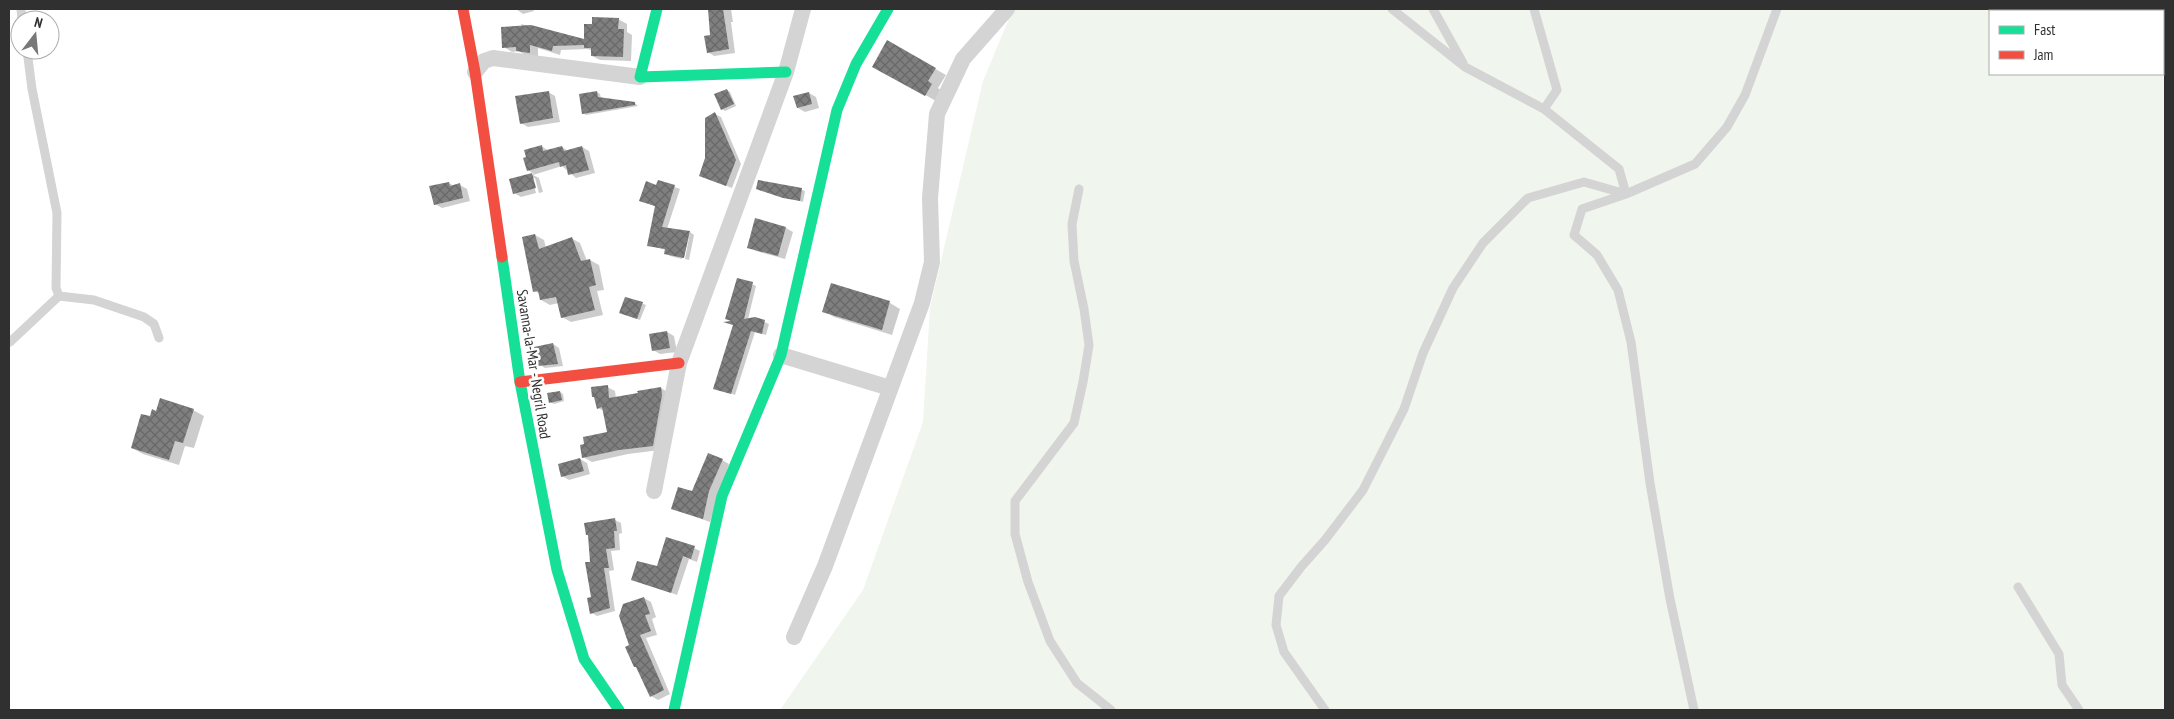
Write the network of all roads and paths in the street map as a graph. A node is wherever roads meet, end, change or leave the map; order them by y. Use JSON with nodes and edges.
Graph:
{"nodes":[{"id":1,"x":463,"y":9,"type":"edge"},
{"id":2,"x":657,"y":9,"type":"edge"},
{"id":3,"x":803,"y":9,"type":"edge"},
{"id":4,"x":888,"y":9,"type":"edge"},
{"id":5,"x":1007,"y":9,"type":"edge"},
{"id":6,"x":1392,"y":9,"type":"edge"},
{"id":7,"x":1433,"y":9,"type":"edge"},
{"id":8,"x":1534,"y":9,"type":"edge"},
{"id":9,"x":1777,"y":9,"type":"edge"},
{"id":10,"x":28,"y":60,"type":"edge"},
{"id":11,"x":1465,"y":67,"type":"junction"},
{"id":12,"x":475,"y":72,"type":"junction"},
{"id":13,"x":786,"y":72,"type":"junction"},
{"id":14,"x":640,"y":76,"type":"junction"},
{"id":15,"x":1544,"y":109,"type":"junction"},
{"id":16,"x":1079,"y":189,"type":"dead end"},
{"id":17,"x":1626,"y":194,"type":"junction"},
{"id":18,"x":59,"y":296,"type":"junction"},
{"id":19,"x":159,"y":338,"type":"dead end"},
{"id":20,"x":10,"y":342,"type":"dead end"},
{"id":21,"x":781,"y":355,"type":"junction"},
{"id":22,"x":679,"y":363,"type":"junction"},
{"id":23,"x":520,"y":382,"type":"junction"},
{"id":24,"x":890,"y":388,"type":"junction"},
{"id":25,"x":654,"y":491,"type":"dead end"},
{"id":26,"x":2018,"y":587,"type":"dead end"},
{"id":27,"x":794,"y":637,"type":"dead end"},
{"id":28,"x":619,"y":710,"type":"edge"},
{"id":29,"x":674,"y":710,"type":"edge"},
{"id":30,"x":1111,"y":710,"type":"edge"},
{"id":31,"x":1324,"y":710,"type":"edge"},
{"id":32,"x":1694,"y":710,"type":"edge"},
{"id":33,"x":2079,"y":710,"type":"edge"}],
"edges":[{"from":1,"to":12,"type":"street","name":"Savanna-la-Mar - Negril Road"},
{"from":2,"to":14,"type":"street"},
{"from":3,"to":13,"type":"street"},
{"from":4,"to":21,"type":"street"},
{"from":5,"to":24,"type":"street"},
{"from":6,"to":11,"type":"lane"},
{"from":7,"to":11,"type":"lane"},
{"from":8,"to":15,"type":"lane"},
{"from":9,"to":17,"type":"lane"},
{"from":10,"to":18,"type":"lane"},
{"from":11,"to":15,"type":"lane"},
{"from":12,"to":14,"type":"street"},
{"from":12,"to":23,"type":"street","name":"Savanna-la-Mar - Negril Road"},
{"from":13,"to":14,"type":"street"},
{"from":13,"to":22,"type":"street"},
{"from":15,"to":17,"type":"lane"},
{"from":16,"to":30,"type":"lane"},
{"from":17,"to":31,"type":"lane"},
{"from":17,"to":32,"type":"lane"},
{"from":18,"to":19,"type":"lane"},
{"from":18,"to":20,"type":"lane"},
{"from":21,"to":24,"type":"street"},
{"from":21,"to":29,"type":"street"},
{"from":22,"to":23,"type":"street"},
{"from":22,"to":25,"type":"street"},
{"from":23,"to":28,"type":"street","name":"Savanna-la-Mar - Negril Road"},
{"from":24,"to":27,"type":"street"},
{"from":26,"to":33,"type":"lane"}]}
